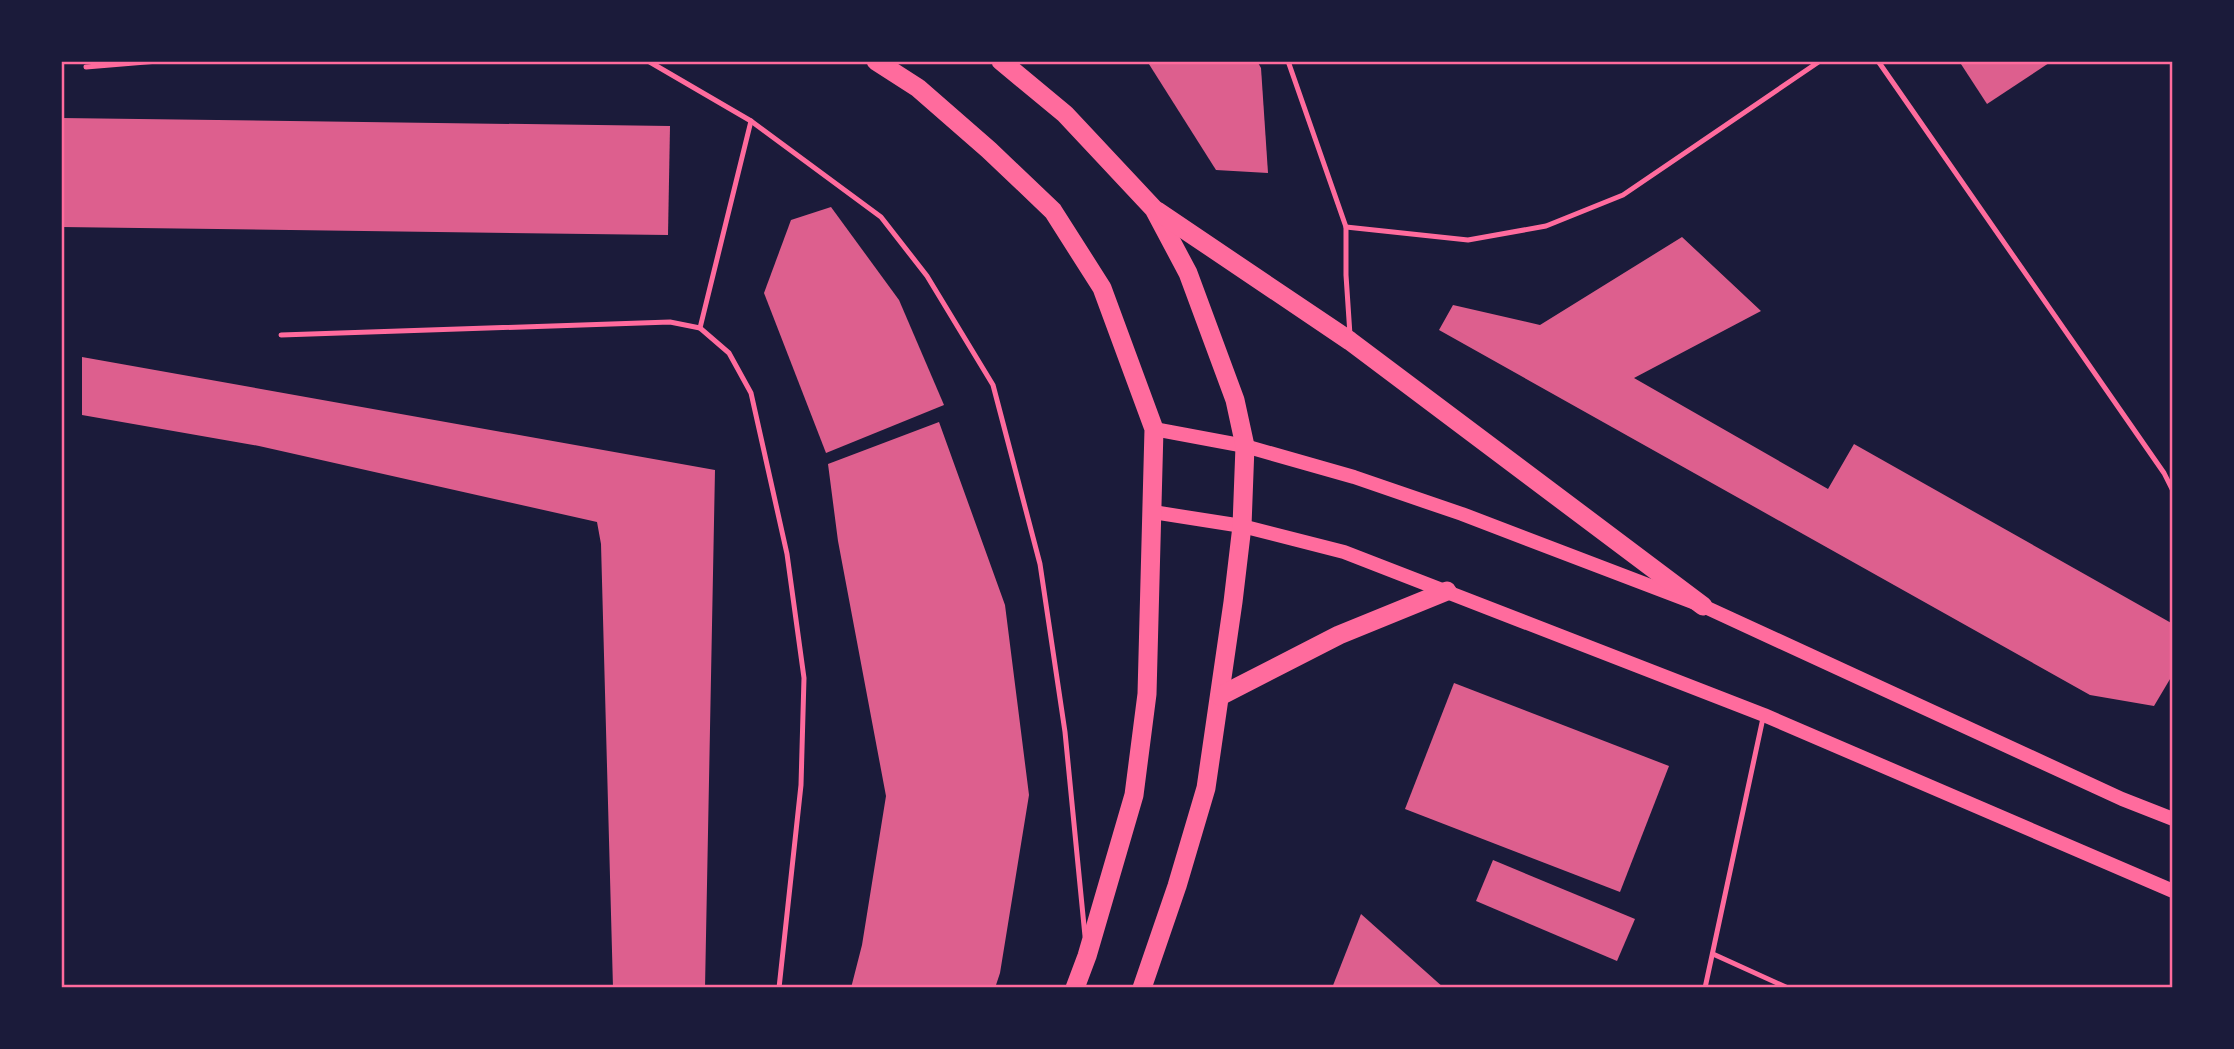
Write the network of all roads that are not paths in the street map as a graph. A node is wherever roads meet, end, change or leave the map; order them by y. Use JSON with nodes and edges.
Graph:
{"nodes":[{"id":1,"x":158,"y":61,"type":"edge"},
{"id":2,"x":648,"y":61,"type":"edge"},
{"id":3,"x":876,"y":61,"type":"edge"},
{"id":4,"x":1001,"y":61,"type":"edge"},
{"id":5,"x":1288,"y":61,"type":"edge"},
{"id":6,"x":1819,"y":61,"type":"edge"},
{"id":7,"x":1878,"y":61,"type":"edge"},
{"id":8,"x":86,"y":67,"type":"dead end"},
{"id":9,"x":751,"y":121,"type":"junction"},
{"id":10,"x":1154,"y":209,"type":"junction"},
{"id":11,"x":1346,"y":227,"type":"junction"},
{"id":12,"x":700,"y":328,"type":"junction"},
{"id":13,"x":281,"y":335,"type":"dead end"},
{"id":14,"x":1350,"y":341,"type":"junction"},
{"id":15,"x":1154,"y":429,"type":"junction"},
{"id":16,"x":1245,"y":446,"type":"junction"},
{"id":17,"x":2173,"y":491,"type":"edge"},
{"id":18,"x":1153,"y":512,"type":"junction"},
{"id":19,"x":1242,"y":526,"type":"junction"},
{"id":20,"x":1447,"y":591,"type":"junction"},
{"id":21,"x":1703,"y":606,"type":"junction"},
{"id":22,"x":1220,"y":696,"type":"junction"},
{"id":23,"x":1764,"y":715,"type":"junction"},
{"id":24,"x":2173,"y":819,"type":"edge"},
{"id":25,"x":2173,"y":891,"type":"edge"},
{"id":26,"x":1713,"y":954,"type":"junction"},
{"id":27,"x":1087,"y":956,"type":"junction"},
{"id":28,"x":779,"y":988,"type":"edge"},
{"id":29,"x":1075,"y":988,"type":"edge"},
{"id":30,"x":1142,"y":988,"type":"edge"},
{"id":31,"x":1705,"y":988,"type":"edge"},
{"id":32,"x":1788,"y":988,"type":"edge"}],
"edges":[{"from":1,"to":8,"type":"lane"},
{"from":2,"to":9,"type":"lane"},
{"from":3,"to":15,"type":"highway"},
{"from":4,"to":10,"type":"highway"},
{"from":5,"to":11,"type":"lane"},
{"from":6,"to":11,"type":"lane"},
{"from":7,"to":17,"type":"lane"},
{"from":9,"to":12,"type":"lane"},
{"from":9,"to":27,"type":"lane"},
{"from":10,"to":14,"type":"highway"},
{"from":10,"to":16,"type":"highway"},
{"from":11,"to":14,"type":"lane"},
{"from":12,"to":13,"type":"lane"},
{"from":12,"to":28,"type":"lane"},
{"from":14,"to":21,"type":"highway"},
{"from":15,"to":16,"type":"main road"},
{"from":15,"to":18,"type":"highway"},
{"from":16,"to":19,"type":"highway"},
{"from":16,"to":21,"type":"main road"},
{"from":18,"to":19,"type":"main road"},
{"from":18,"to":27,"type":"highway"},
{"from":19,"to":20,"type":"main road"},
{"from":19,"to":22,"type":"highway"},
{"from":20,"to":22,"type":"highway"},
{"from":20,"to":23,"type":"main road"},
{"from":21,"to":24,"type":"main road"},
{"from":22,"to":30,"type":"highway"},
{"from":23,"to":25,"type":"main road"},
{"from":23,"to":26,"type":"lane"},
{"from":26,"to":31,"type":"lane"},
{"from":26,"to":32,"type":"lane"},
{"from":27,"to":29,"type":"highway"}]}
